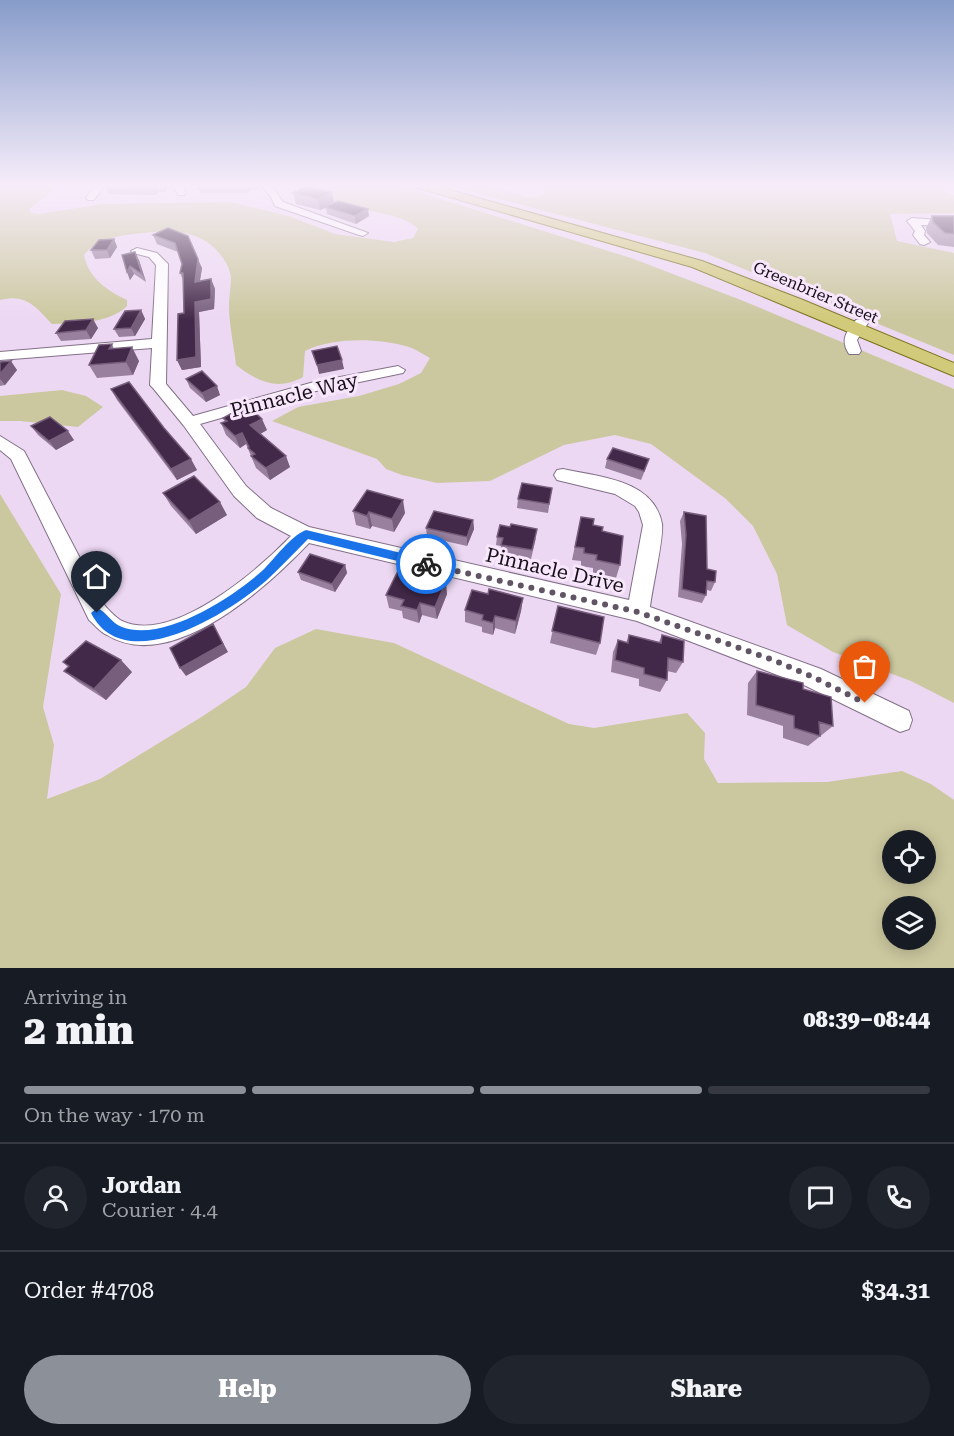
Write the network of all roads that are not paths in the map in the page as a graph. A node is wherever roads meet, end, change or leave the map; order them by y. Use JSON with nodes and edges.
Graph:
{"nodes":[{"id":1,"x":355,"y":230,"type":"edge"},
{"id":2,"x":589,"y":230,"type":"edge"},
{"id":3,"x":593,"y":230,"type":"edge"},
{"id":4,"x":919,"y":230,"type":"edge"},
{"id":5,"x":363,"y":233,"type":"dead end"},
{"id":6,"x":924,"y":242,"type":"dead end"},
{"id":7,"x":652,"y":247,"type":"junction"},
{"id":8,"x":137,"y":251,"type":"edge"},
{"id":9,"x":858,"y":326,"type":"junction"},
{"id":10,"x":159,"y":343,"type":"junction"},
{"id":11,"x":854,"y":351,"type":"dead end"},
{"id":12,"x":0,"y":356,"type":"edge"},
{"id":13,"x":954,"y":362,"type":"edge"},
{"id":14,"x":398,"y":370,"type":"dead end"},
{"id":15,"x":954,"y":370,"type":"edge"},
{"id":16,"x":190,"y":422,"type":"junction"},
{"id":17,"x":0,"y":442,"type":"edge"},
{"id":18,"x":564,"y":475,"type":"dead end"},
{"id":19,"x":306,"y":534,"type":"junction"},
{"id":20,"x":638,"y":612,"type":"junction"},
{"id":21,"x":900,"y":720,"type":"dead end"}],
"edges":[{"from":1,"to":5,"type":"street"},
{"from":2,"to":7,"type":"main road","name":"Greenbrier Street"},
{"from":3,"to":7,"type":"main road","name":"Greenbrier Street"},
{"from":4,"to":6,"type":"street"},
{"from":7,"to":9,"type":"main road","name":"Greenbrier Street"},
{"from":8,"to":10,"type":"street","name":"Pinnacle Drive"},
{"from":9,"to":11,"type":"street"},
{"from":9,"to":13,"type":"main road","name":"Greenbrier Street"},
{"from":9,"to":15,"type":"main road","name":"Greenbrier Street"},
{"from":10,"to":12,"type":"street"},
{"from":10,"to":16,"type":"street","name":"Pinnacle Drive"},
{"from":14,"to":16,"type":"street","name":"Pinnacle Way"},
{"from":16,"to":19,"type":"street","name":"Pinnacle Drive"},
{"from":17,"to":19,"type":"street"},
{"from":18,"to":20,"type":"street"},
{"from":19,"to":20,"type":"street","name":"Pinnacle Drive"},
{"from":20,"to":21,"type":"street","name":"Pinnacle Drive"}]}
